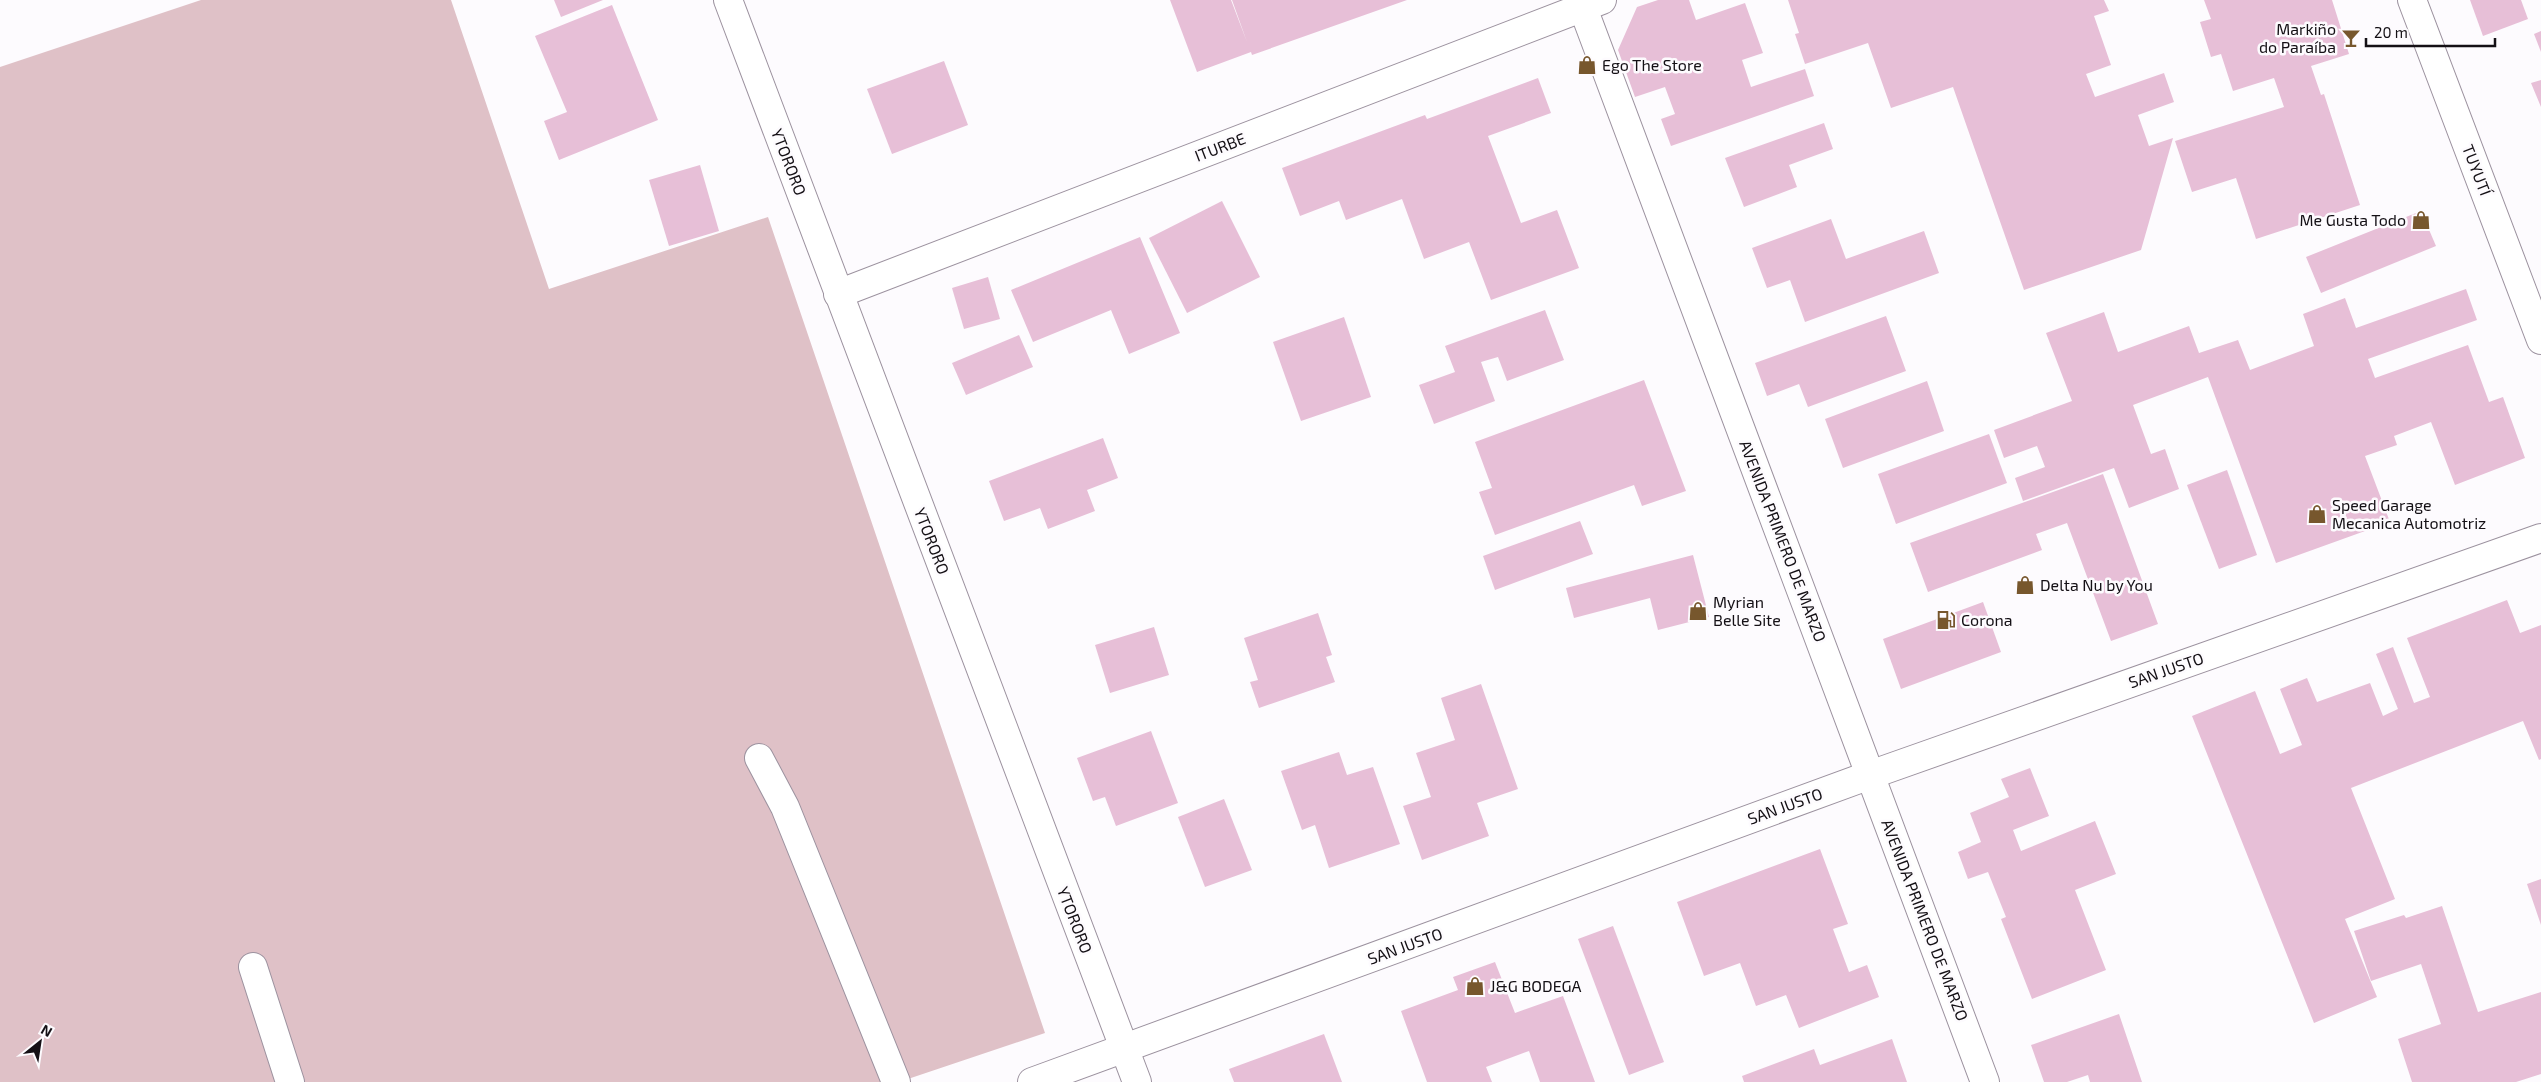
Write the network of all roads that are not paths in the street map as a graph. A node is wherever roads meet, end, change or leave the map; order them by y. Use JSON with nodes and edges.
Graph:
{"nodes":[{"id":1,"x":728,"y":0,"type":"edge"},
{"id":2,"x":2412,"y":0,"type":"edge"},
{"id":3,"x":1588,"y":2,"type":"edge"},
{"id":4,"x":838,"y":294,"type":"junction"},
{"id":5,"x":2541,"y":340,"type":"edge"},
{"id":6,"x":2541,"y":538,"type":"edge"},
{"id":7,"x":759,"y":758,"type":"dead end"},
{"id":8,"x":1870,"y":775,"type":"junction"},
{"id":9,"x":253,"y":967,"type":"dead end"},
{"id":10,"x":1124,"y":1050,"type":"junction"},
{"id":11,"x":290,"y":1082,"type":"edge"},
{"id":12,"x":896,"y":1082,"type":"edge"},
{"id":13,"x":1032,"y":1082,"type":"edge"},
{"id":14,"x":1137,"y":1082,"type":"edge"},
{"id":15,"x":1985,"y":1082,"type":"edge"}],
"edges":[{"from":1,"to":4,"type":"street","name":"YTORORO"},
{"from":2,"to":5,"type":"street","name":"TUYUTÍ"},
{"from":3,"to":4,"type":"street","name":"ITURBE"},
{"from":3,"to":8,"type":"street","name":"AVENIDA PRIMERO DE MARZO"},
{"from":4,"to":10,"type":"street","name":"YTORORO"},
{"from":6,"to":8,"type":"street","name":"SAN JUSTO"},
{"from":7,"to":12,"type":"street"},
{"from":8,"to":10,"type":"street","name":"SAN JUSTO"},
{"from":8,"to":15,"type":"street","name":"AVENIDA PRIMERO DE MARZO"},
{"from":9,"to":11,"type":"street"},
{"from":10,"to":13,"type":"street","name":"SAN JUSTO"},
{"from":10,"to":14,"type":"street","name":"YTORORO"}]}
